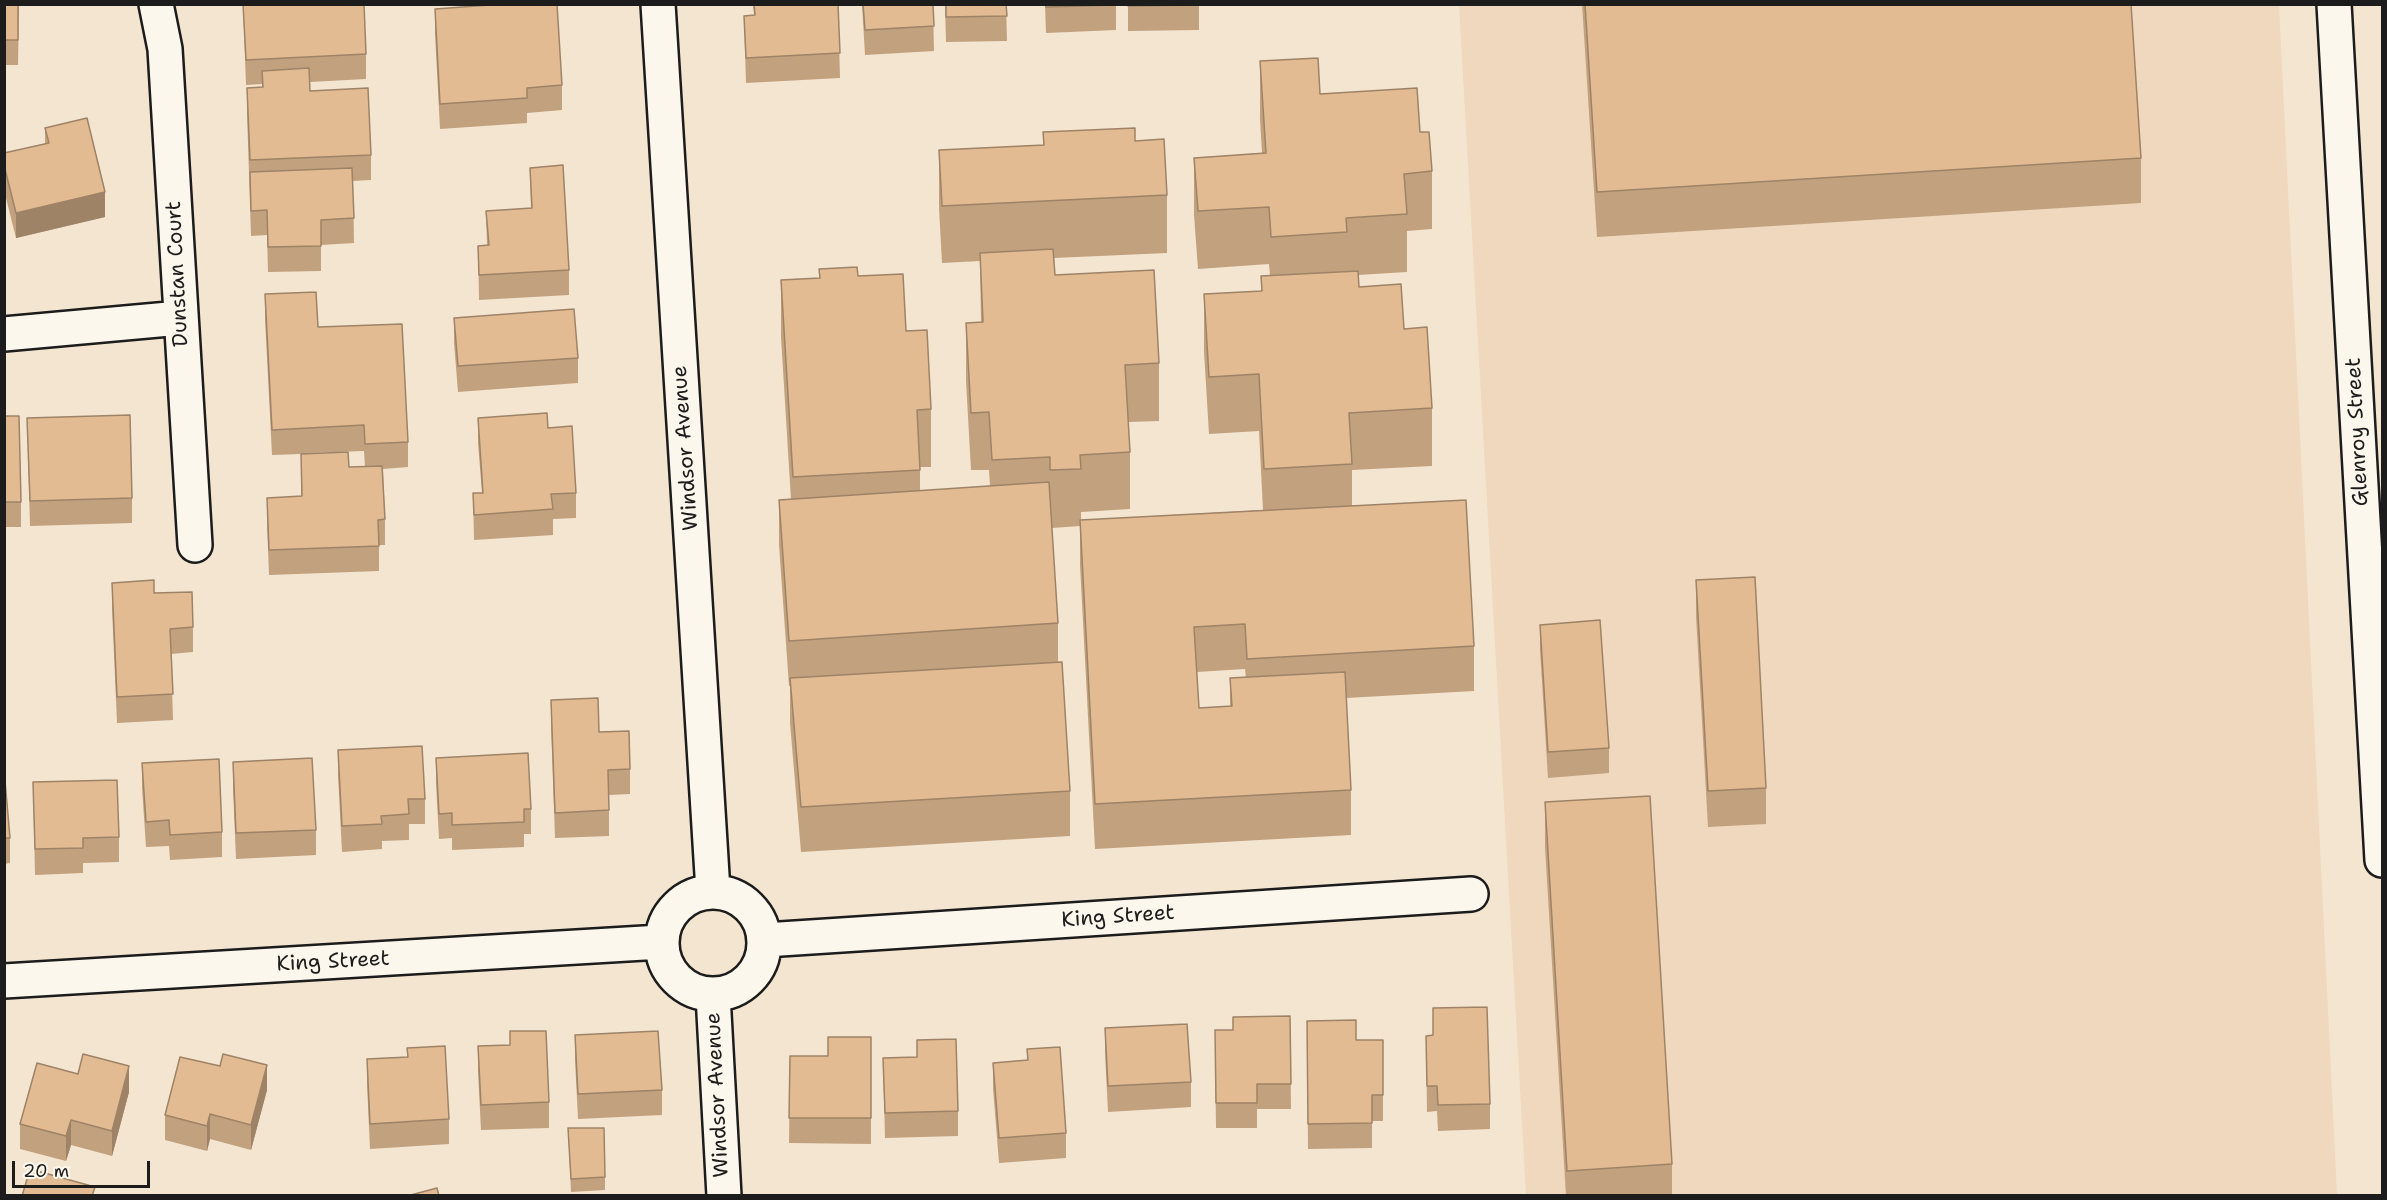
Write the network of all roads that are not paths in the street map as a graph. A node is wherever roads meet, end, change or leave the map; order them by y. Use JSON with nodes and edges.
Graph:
{"nodes":[{"id":1,"x":156,"y":4,"type":"edge"},
{"id":2,"x":658,"y":4,"type":"edge"},
{"id":3,"x":2334,"y":4,"type":"edge"},
{"id":4,"x":180,"y":318,"type":"junction"},
{"id":5,"x":4,"y":334,"type":"edge"},
{"id":6,"x":195,"y":544,"type":"dead end"},
{"id":7,"x":2382,"y":860,"type":"edge"},
{"id":8,"x":712,"y":891,"type":"junction"},
{"id":9,"x":1471,"y":894,"type":"dead end"},
{"id":10,"x":765,"y":940,"type":"junction"},
{"id":11,"x":661,"y":942,"type":"junction"},
{"id":12,"x":4,"y":981,"type":"edge"},
{"id":13,"x":712,"y":995,"type":"junction"},
{"id":14,"x":724,"y":1196,"type":"edge"}],
"edges":[{"from":1,"to":4,"type":"street","name":"Dunstan Court"},
{"from":2,"to":8,"type":"street","name":"Windsor Avenue"},
{"from":3,"to":7,"type":"street","name":"Glenroy Street"},
{"from":4,"to":5,"type":"street"},
{"from":4,"to":6,"type":"street","name":"Dunstan Court"},
{"from":8,"to":10,"type":"street"},
{"from":8,"to":11,"type":"street"},
{"from":9,"to":10,"type":"street","name":"King Street"},
{"from":10,"to":13,"type":"street"},
{"from":11,"to":12,"type":"street","name":"King Street"},
{"from":11,"to":13,"type":"street"},
{"from":13,"to":14,"type":"street","name":"Windsor Avenue"}]}
